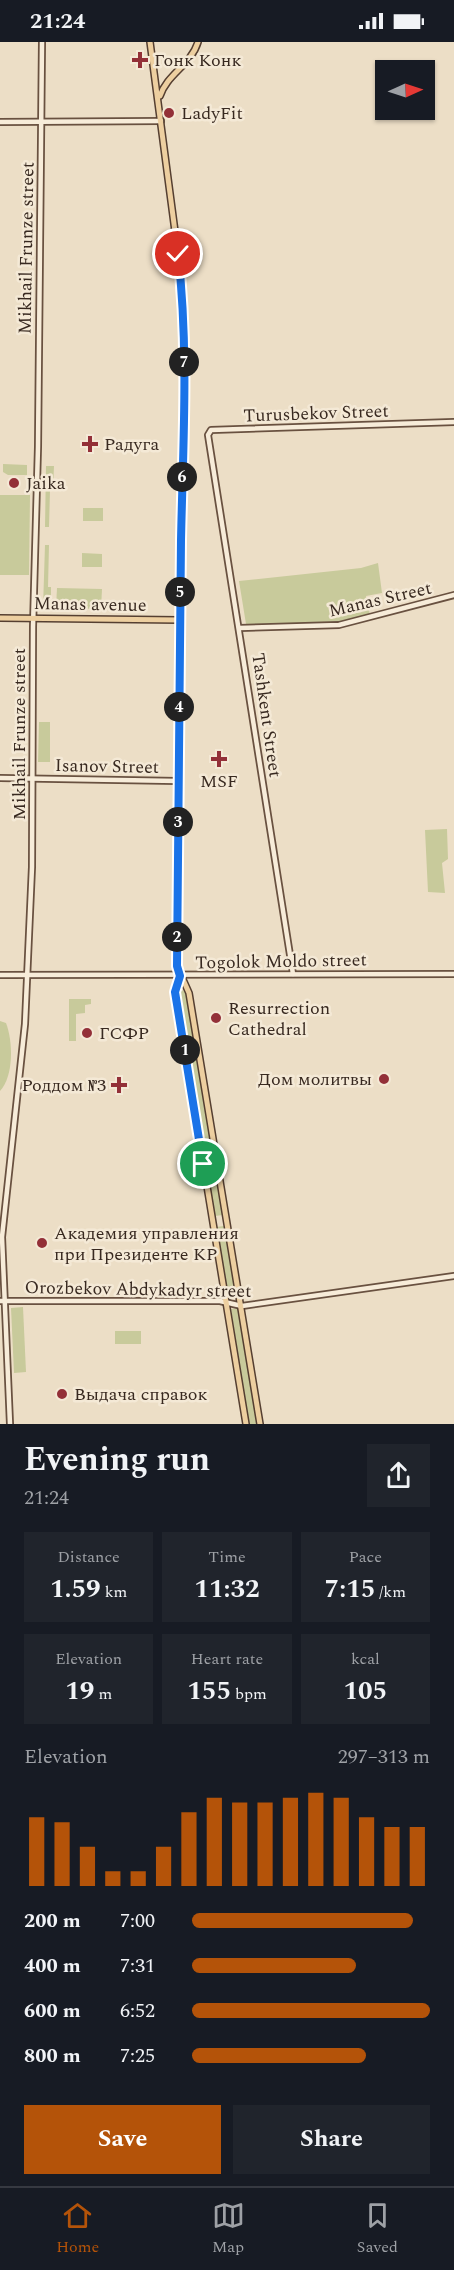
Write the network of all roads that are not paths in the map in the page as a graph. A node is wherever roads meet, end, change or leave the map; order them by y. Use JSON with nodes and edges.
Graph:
{"nodes":[{"id":1,"x":42,"y":42,"type":"edge"},
{"id":2,"x":150,"y":42,"type":"edge"},
{"id":3,"x":198,"y":42,"type":"edge"},
{"id":4,"x":159,"y":100,"type":"junction"},
{"id":5,"x":161,"y":121,"type":"junction"},
{"id":6,"x":0,"y":122,"type":"edge"},
{"id":7,"x":41,"y":123,"type":"junction"},
{"id":8,"x":454,"y":422,"type":"edge"},
{"id":9,"x":211,"y":461,"type":"joint"},
{"id":10,"x":454,"y":595,"type":"edge"},
{"id":11,"x":0,"y":618,"type":"edge"},
{"id":12,"x":33,"y":618,"type":"junction"},
{"id":13,"x":180,"y":620,"type":"junction"},
{"id":14,"x":240,"y":628,"type":"junction"},
{"id":15,"x":0,"y":778,"type":"edge"},
{"id":16,"x":32,"y":778,"type":"junction"},
{"id":17,"x":178,"y":781,"type":"junction"},
{"id":18,"x":293,"y":974,"type":"junction"},
{"id":19,"x":454,"y":974,"type":"edge"},
{"id":20,"x":0,"y":975,"type":"edge"},
{"id":21,"x":28,"y":975,"type":"junction"},
{"id":22,"x":180,"y":976,"type":"junction"},
{"id":23,"x":454,"y":1276,"type":"edge"},
{"id":24,"x":2,"y":1300,"type":"edge"},
{"id":25,"x":227,"y":1302,"type":"junction"},
{"id":26,"x":242,"y":1306,"type":"junction"},
{"id":27,"x":0,"y":1379,"type":"edge"},
{"id":28,"x":8,"y":1379,"type":"junction"},
{"id":29,"x":10,"y":1424,"type":"edge"},
{"id":30,"x":246,"y":1424,"type":"edge"},
{"id":31,"x":261,"y":1424,"type":"edge"}],
"edges":[{"from":1,"to":7,"type":"main road","name":"Mikhail Frunze street"},
{"from":2,"to":4,"type":"main road"},
{"from":3,"to":4,"type":"main road"},
{"from":4,"to":5,"type":"main road"},
{"from":5,"to":7,"type":"main road"},
{"from":5,"to":13,"type":"main road"},
{"from":6,"to":7,"type":"main road"},
{"from":7,"to":12,"type":"main road","name":"Mikhail Frunze street"},
{"from":8,"to":9,"type":"main road","name":"Turusbekov Street"},
{"from":9,"to":14,"type":"main road","name":"Tashkent Street"},
{"from":10,"to":14,"type":"main road","name":"Manas Street"},
{"from":11,"to":12,"type":"main road","name":"Manas avenue"},
{"from":12,"to":13,"type":"main road","name":"Manas avenue"},
{"from":12,"to":16,"type":"main road","name":"Mikhail Frunze street"},
{"from":13,"to":17,"type":"main road"},
{"from":14,"to":18,"type":"main road","name":"Tashkent Street"},
{"from":15,"to":16,"type":"main road","name":"Isanov Street"},
{"from":16,"to":17,"type":"main road","name":"Isanov Street"},
{"from":16,"to":21,"type":"main road","name":"Mikhail Frunze street"},
{"from":17,"to":22,"type":"main road"},
{"from":18,"to":19,"type":"main road","name":"Togolok Moldo street"},
{"from":18,"to":22,"type":"main road","name":"Togolok Moldo street"},
{"from":20,"to":21,"type":"main road","name":"Togolok Moldo street"},
{"from":21,"to":22,"type":"main road","name":"Togolok Moldo street"},
{"from":21,"to":24,"type":"main road","name":"Mikhail Frunze street"},
{"from":22,"to":25,"type":"main road"},
{"from":22,"to":26,"type":"main road"},
{"from":23,"to":26,"type":"main road","name":"Orozbekov Abdykadyr street"},
{"from":24,"to":25,"type":"main road","name":"Orozbekov Abdykadyr street"},
{"from":24,"to":28,"type":"main road","name":"Mikhail Frunze street"},
{"from":25,"to":26,"type":"main road","name":"Orozbekov Abdykadyr street"},
{"from":25,"to":30,"type":"main road"},
{"from":26,"to":31,"type":"main road"},
{"from":27,"to":28,"type":"main road"},
{"from":28,"to":29,"type":"main road","name":"Mikhail Frunze street"}]}
